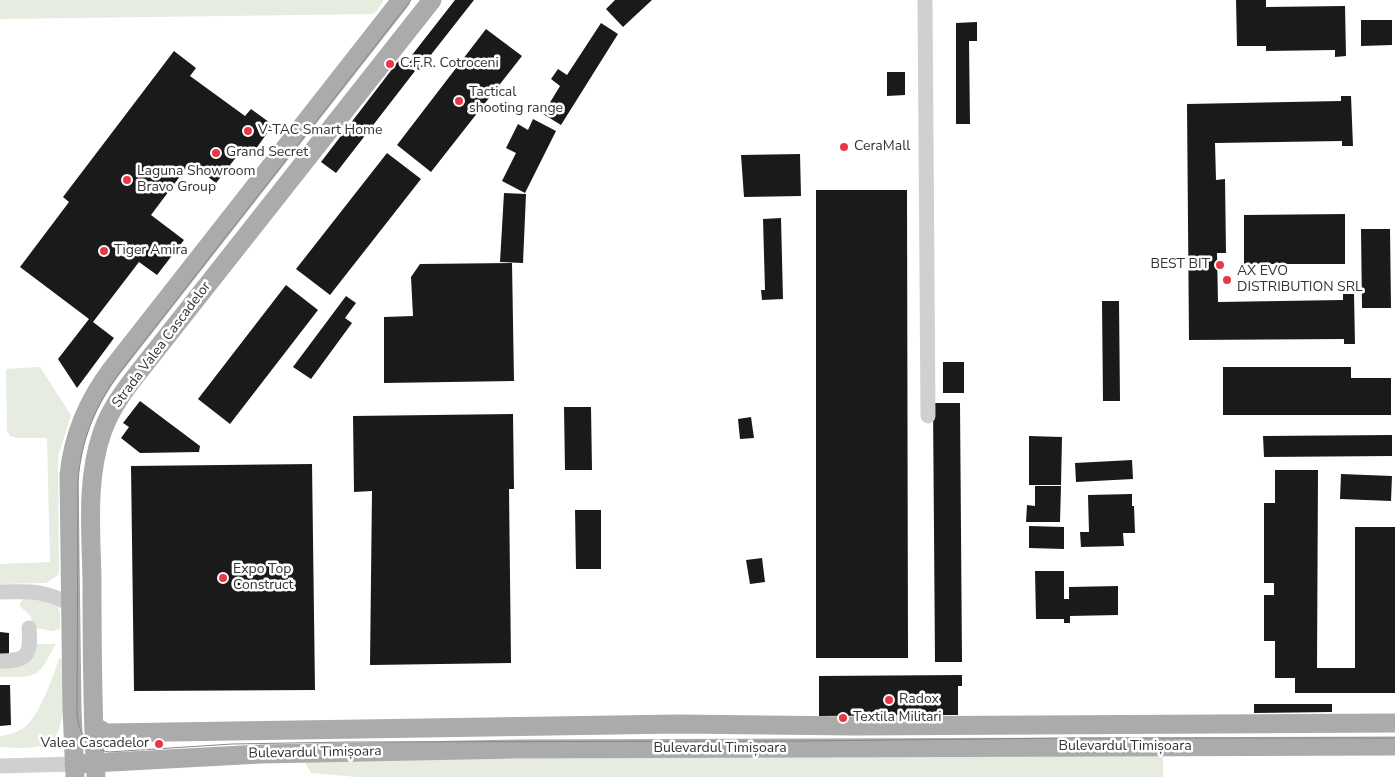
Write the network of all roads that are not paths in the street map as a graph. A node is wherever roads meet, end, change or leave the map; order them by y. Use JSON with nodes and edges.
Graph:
{"nodes":[{"id":1,"x":400,"y":0,"type":"edge"},
{"id":2,"x":432,"y":0,"type":"edge"},
{"id":3,"x":925,"y":0,"type":"edge"},
{"id":4,"x":280,"y":154,"type":"junction"},
{"id":5,"x":298,"y":169,"type":"junction"},
{"id":6,"x":202,"y":254,"type":"junction"},
{"id":7,"x":220,"y":268,"type":"junction"},
{"id":8,"x":928,"y":416,"type":"dead end"},
{"id":9,"x":69,"y":482,"type":"junction"},
{"id":10,"x":92,"y":483,"type":"junction"},
{"id":11,"x":70,"y":574,"type":"junction"},
{"id":12,"x":0,"y":592,"type":"edge"},
{"id":13,"x":40,"y":592,"type":"junction"},
{"id":14,"x":70,"y":604,"type":"junction"},
{"id":15,"x":29,"y":628,"type":"dead end"},
{"id":16,"x":0,"y":661,"type":"edge"},
{"id":17,"x":1253,"y":723,"type":"junction"},
{"id":18,"x":1395,"y":724,"type":"edge"},
{"id":19,"x":806,"y":725,"type":"junction"},
{"id":20,"x":920,"y":726,"type":"junction"},
{"id":21,"x":98,"y":732,"type":"junction"},
{"id":22,"x":73,"y":745,"type":"junction"},
{"id":23,"x":1395,"y":746,"type":"edge"},
{"id":24,"x":1253,"y":747,"type":"junction"},
{"id":25,"x":806,"y":748,"type":"junction"},
{"id":26,"x":921,"y":748,"type":"junction"},
{"id":27,"x":46,"y":765,"type":"junction"},
{"id":28,"x":0,"y":766,"type":"edge"},
{"id":29,"x":95,"y":770,"type":"edge"},
{"id":30,"x":74,"y":771,"type":"edge"}],
"edges":[{"from":1,"to":4,"type":"main road","name":"Strada Valea Cascadelor"},
{"from":2,"to":5,"type":"main road","name":"Strada Valea Cascadelor"},
{"from":3,"to":8,"type":"street"},
{"from":4,"to":5,"type":"main road"},
{"from":4,"to":6,"type":"main road","name":"Strada Valea Cascadelor"},
{"from":5,"to":7,"type":"main road","name":"Strada Valea Cascadelor"},
{"from":6,"to":7,"type":"main road"},
{"from":6,"to":9,"type":"main road","name":"Strada Valea Cascadelor"},
{"from":7,"to":10,"type":"main road","name":"Strada Valea Cascadelor"},
{"from":9,"to":10,"type":"main road"},
{"from":9,"to":11,"type":"main road","name":"Strada Valea Cascadelor"},
{"from":10,"to":21,"type":"main road","name":"Strada Valea Cascadelor"},
{"from":11,"to":13,"type":"street"},
{"from":11,"to":14,"type":"main road","name":"Strada Valea Cascadelor"},
{"from":12,"to":13,"type":"street"},
{"from":13,"to":14,"type":"street"},
{"from":14,"to":22,"type":"main road","name":"Strada Valea Cascadelor"},
{"from":15,"to":16,"type":"street"},
{"from":17,"to":18,"type":"main road","name":"Bulevardul Timișoara"},
{"from":17,"to":20,"type":"main road","name":"Bulevardul Timișoara"},
{"from":17,"to":24,"type":"street"},
{"from":19,"to":20,"type":"main road","name":"Bulevardul Timișoara"},
{"from":19,"to":21,"type":"main road","name":"Bulevardul Timișoara"},
{"from":19,"to":25,"type":"street"},
{"from":20,"to":26,"type":"main road"},
{"from":21,"to":22,"type":"main road"},
{"from":21,"to":29,"type":"main road","name":"Strada Valea Cascadelor"},
{"from":21,"to":30,"type":"main road"},
{"from":22,"to":27,"type":"street"},
{"from":22,"to":30,"type":"main road","name":"Strada Valea Cascadelor"},
{"from":23,"to":24,"type":"main road","name":"Bulevardul Timișoara"},
{"from":24,"to":26,"type":"main road","name":"Bulevardul Timișoara"},
{"from":25,"to":26,"type":"main road","name":"Bulevardul Timișoara"},
{"from":25,"to":29,"type":"main road","name":"Bulevardul Timișoara"},
{"from":27,"to":28,"type":"street","name":"Bulevardul Timișoara"},
{"from":27,"to":30,"type":"street","name":"Bulevardul Timișoara"},
{"from":29,"to":30,"type":"main road","name":"Bulevardul Timișoara"}]}
